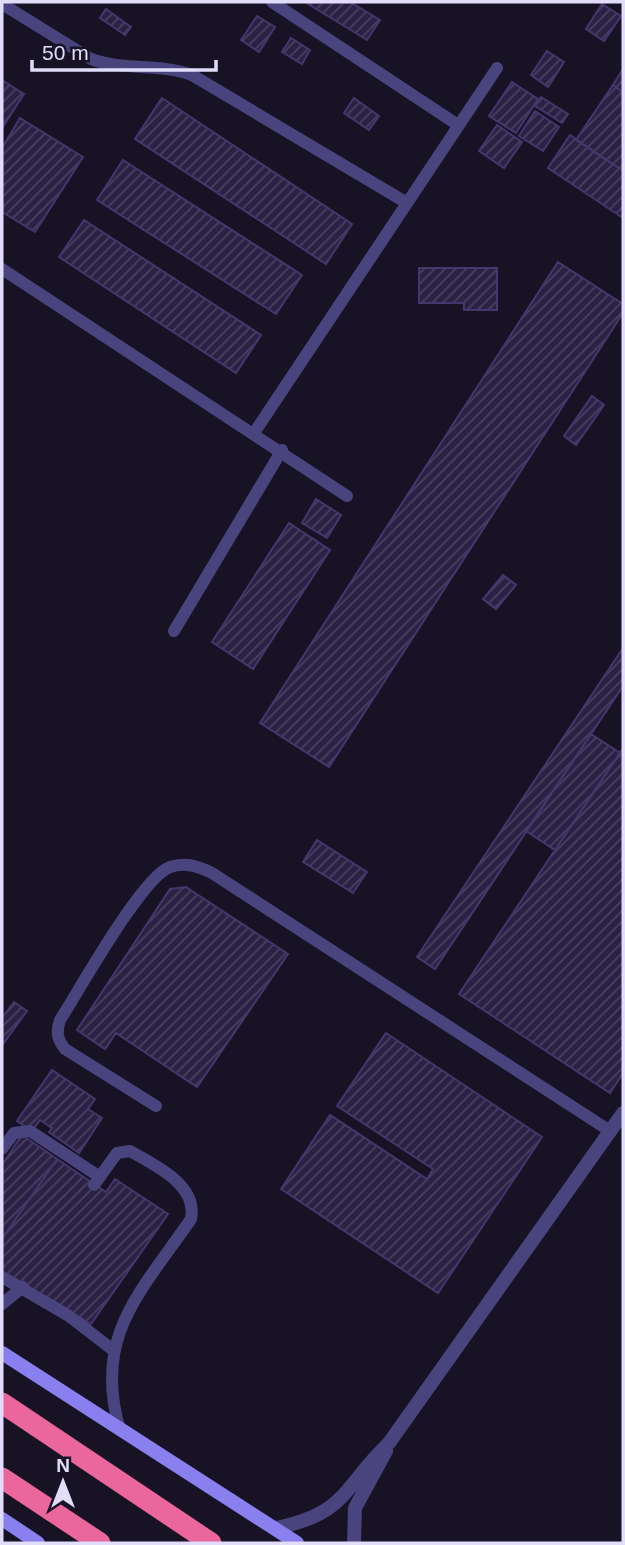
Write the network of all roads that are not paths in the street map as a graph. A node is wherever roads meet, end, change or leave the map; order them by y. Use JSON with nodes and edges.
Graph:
{"nodes":[{"id":1,"x":272,"y":2,"type":"edge"},
{"id":2,"x":2,"y":5,"type":"edge"},
{"id":3,"x":497,"y":68,"type":"dead end"},
{"id":4,"x":458,"y":125,"type":"junction"},
{"id":5,"x":407,"y":203,"type":"junction"},
{"id":6,"x":2,"y":269,"type":"edge"},
{"id":7,"x":254,"y":433,"type":"junction"},
{"id":8,"x":282,"y":450,"type":"junction"},
{"id":9,"x":347,"y":496,"type":"dead end"},
{"id":10,"x":174,"y":631,"type":"dead end"},
{"id":11,"x":156,"y":1106,"type":"dead end"},
{"id":12,"x":623,"y":1113,"type":"edge"},
{"id":13,"x":610,"y":1131,"type":"junction"},
{"id":14,"x":2,"y":1149,"type":"edge"},
{"id":15,"x":2,"y":1277,"type":"edge"},
{"id":16,"x":21,"y":1288,"type":"junction"},
{"id":17,"x":2,"y":1304,"type":"edge"},
{"id":18,"x":113,"y":1350,"type":"junction"},
{"id":19,"x":2,"y":1353,"type":"edge"},
{"id":20,"x":2,"y":1403,"type":"edge"},
{"id":21,"x":121,"y":1430,"type":"junction"},
{"id":22,"x":389,"y":1443,"type":"junction"},
{"id":23,"x":2,"y":1478,"type":"edge"},
{"id":24,"x":2,"y":1519,"type":"edge"},
{"id":25,"x":276,"y":1528,"type":"junction"},
{"id":26,"x":38,"y":1543,"type":"edge"},
{"id":27,"x":100,"y":1543,"type":"edge"},
{"id":28,"x":211,"y":1543,"type":"edge"},
{"id":29,"x":297,"y":1543,"type":"edge"},
{"id":30,"x":354,"y":1543,"type":"edge"}],
"edges":[{"from":1,"to":4,"type":"lane"},
{"from":2,"to":5,"type":"lane"},
{"from":3,"to":4,"type":"lane"},
{"from":4,"to":5,"type":"lane"},
{"from":5,"to":7,"type":"lane"},
{"from":6,"to":7,"type":"lane"},
{"from":7,"to":8,"type":"lane"},
{"from":8,"to":9,"type":"lane"},
{"from":8,"to":10,"type":"lane"},
{"from":11,"to":13,"type":"lane"},
{"from":12,"to":13,"type":"street"},
{"from":13,"to":22,"type":"street"},
{"from":14,"to":18,"type":"lane"},
{"from":15,"to":16,"type":"lane"},
{"from":16,"to":17,"type":"lane"},
{"from":16,"to":18,"type":"lane"},
{"from":18,"to":21,"type":"lane"},
{"from":19,"to":21,"type":"main road"},
{"from":20,"to":28,"type":"highway"},
{"from":21,"to":25,"type":"main road"},
{"from":22,"to":25,"type":"street"},
{"from":22,"to":30,"type":"street"},
{"from":23,"to":27,"type":"highway"},
{"from":24,"to":26,"type":"main road"},
{"from":25,"to":29,"type":"main road"}]}
